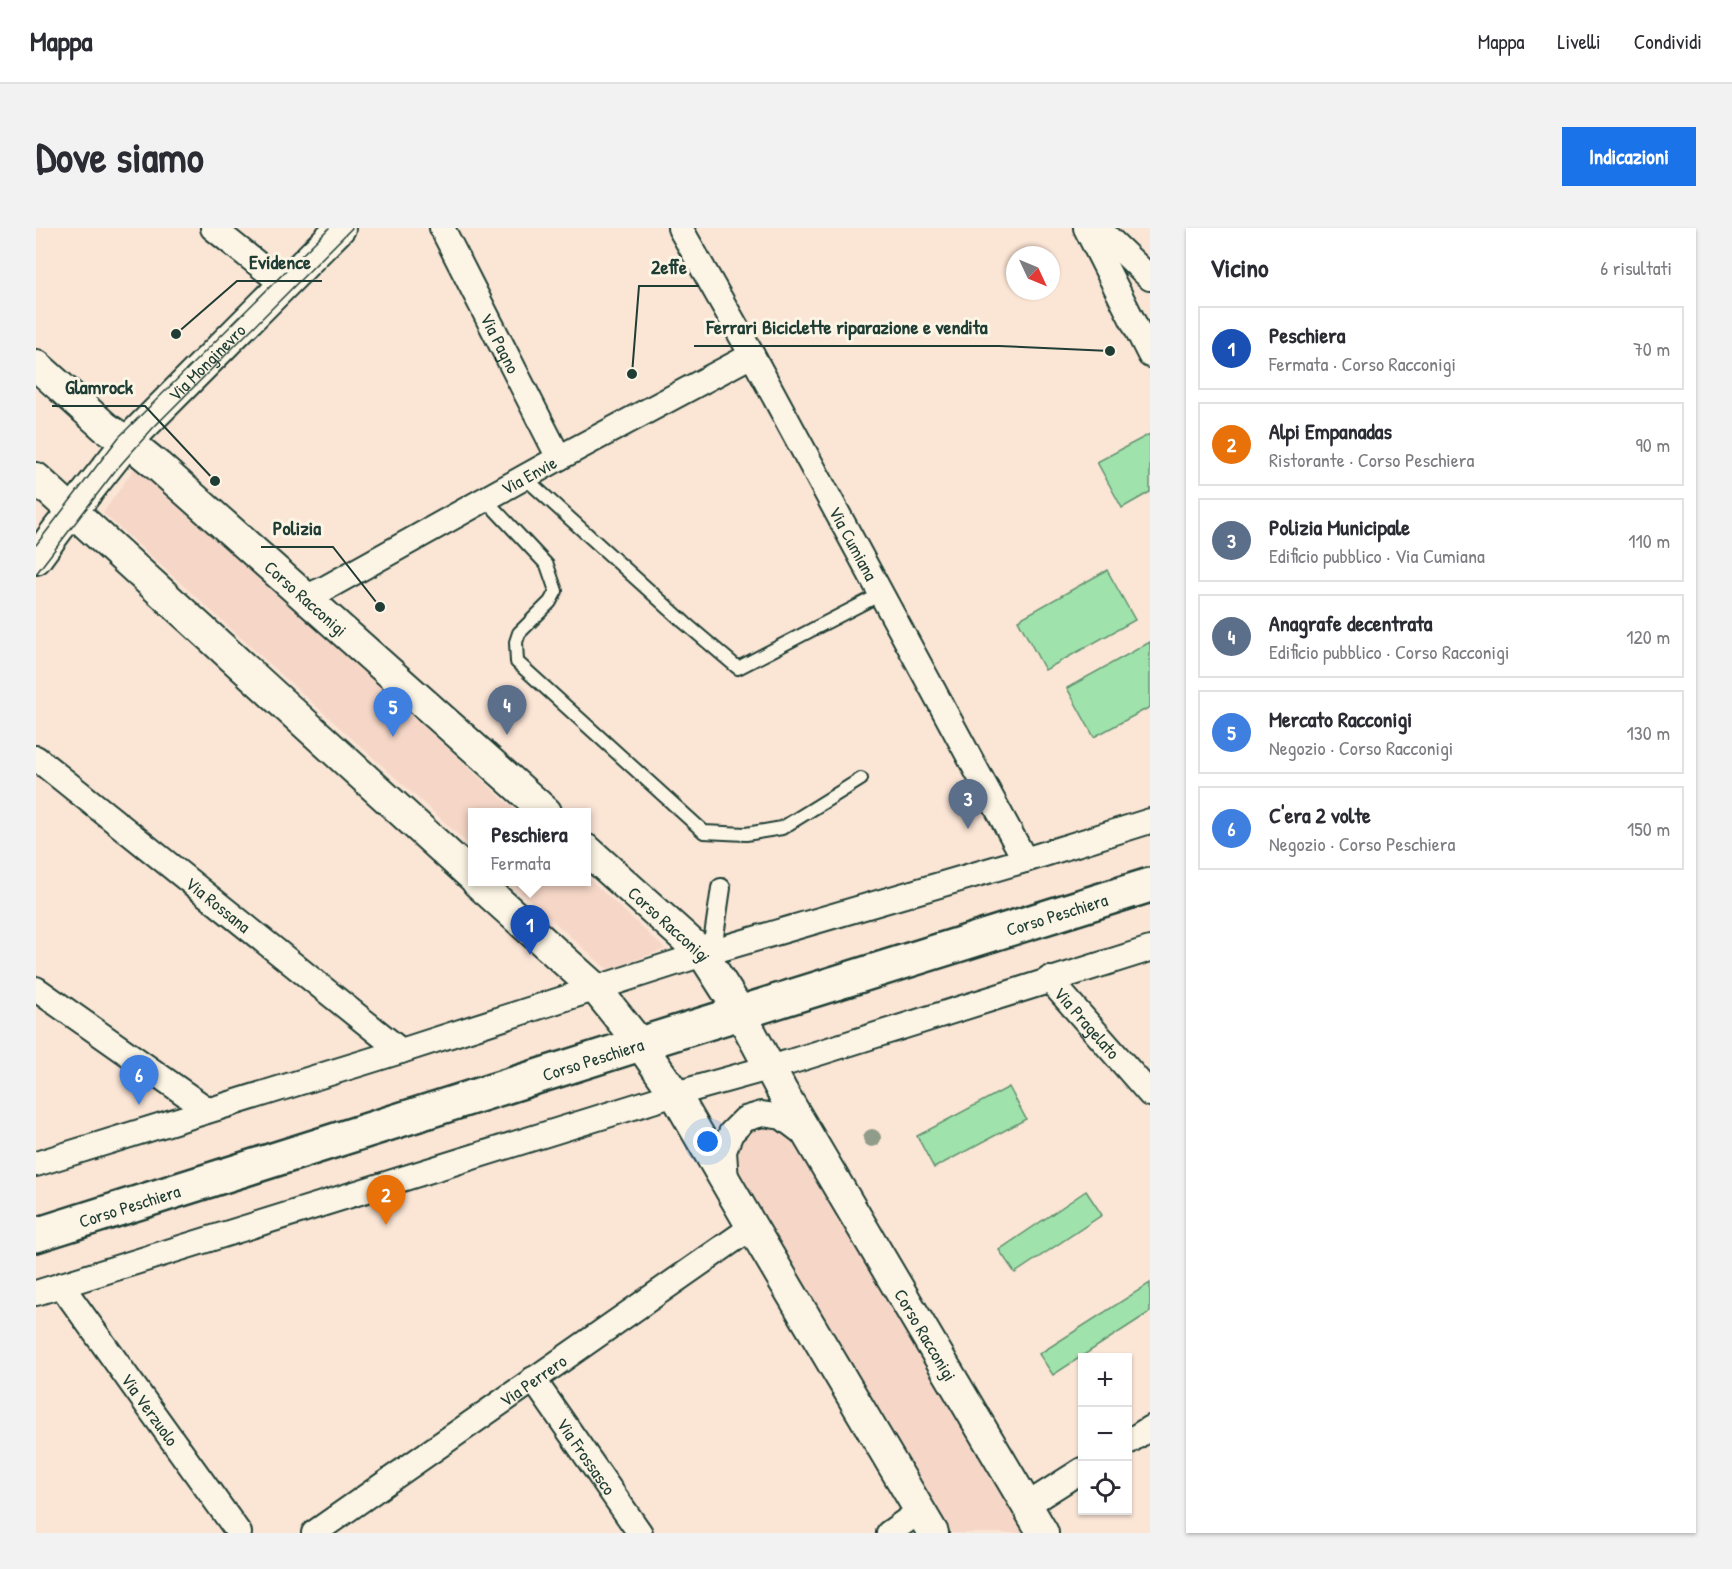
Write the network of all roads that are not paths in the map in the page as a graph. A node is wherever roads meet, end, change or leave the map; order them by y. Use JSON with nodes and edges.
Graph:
{"nodes":[{"id":1,"x":213,"y":228,"type":"edge"},
{"id":2,"x":340,"y":228,"type":"edge"},
{"id":3,"x":442,"y":228,"type":"edge"},
{"id":4,"x":680,"y":228,"type":"edge"},
{"id":5,"x":1086,"y":228,"type":"edge"},
{"id":6,"x":1098,"y":228,"type":"edge"},
{"id":7,"x":1150,"y":278,"type":"edge"},
{"id":8,"x":284,"y":285,"type":"junction"},
{"id":9,"x":752,"y":355,"type":"junction"},
{"id":10,"x":1150,"y":355,"type":"edge"},
{"id":11,"x":36,"y":365,"type":"edge"},
{"id":12,"x":127,"y":442,"type":"junction"},
{"id":13,"x":559,"y":458,"type":"junction"},
{"id":14,"x":524,"y":477,"type":"junction"},
{"id":15,"x":36,"y":478,"type":"edge"},
{"id":16,"x":485,"y":499,"type":"junction"},
{"id":17,"x":72,"y":512,"type":"junction"},
{"id":18,"x":36,"y":559,"type":"edge"},
{"id":19,"x":881,"y":594,"type":"junction"},
{"id":20,"x":306,"y":597,"type":"junction"},
{"id":21,"x":36,"y":758,"type":"edge"},
{"id":22,"x":861,"y":779,"type":"dead end"},
{"id":23,"x":540,"y":808,"type":"edge"},
{"id":24,"x":1150,"y":821,"type":"edge"},
{"id":25,"x":591,"y":854,"type":"edge"},
{"id":26,"x":1025,"y":860,"type":"junction"},
{"id":27,"x":468,"y":873,"type":"edge"},
{"id":28,"x":1150,"y":885,"type":"edge"},
{"id":29,"x":481,"y":886,"type":"edge"},
{"id":30,"x":721,"y":888,"type":"dead end"},
{"id":31,"x":1150,"y":949,"type":"edge"},
{"id":32,"x":703,"y":954,"type":"junction"},
{"id":33,"x":1049,"y":979,"type":"junction"},
{"id":34,"x":36,"y":989,"type":"edge"},
{"id":35,"x":596,"y":989,"type":"junction"},
{"id":36,"x":740,"y":1012,"type":"junction"},
{"id":37,"x":640,"y":1044,"type":"junction"},
{"id":38,"x":401,"y":1052,"type":"junction"},
{"id":39,"x":769,"y":1068,"type":"junction"},
{"id":40,"x":675,"y":1094,"type":"junction"},
{"id":41,"x":1150,"y":1094,"type":"edge"},
{"id":42,"x":208,"y":1110,"type":"junction"},
{"id":43,"x":808,"y":1137,"type":"junction"},
{"id":44,"x":36,"y":1164,"type":"edge"},
{"id":45,"x":726,"y":1181,"type":"junction"},
{"id":46,"x":752,"y":1227,"type":"junction"},
{"id":47,"x":36,"y":1235,"type":"edge"},
{"id":48,"x":61,"y":1285,"type":"junction"},
{"id":49,"x":36,"y":1293,"type":"edge"},
{"id":50,"x":533,"y":1379,"type":"junction"},
{"id":51,"x":1150,"y":1428,"type":"edge"},
{"id":52,"x":1132,"y":1439,"type":"edge"},
{"id":53,"x":1078,"y":1473,"type":"edge"},
{"id":54,"x":1027,"y":1505,"type":"junction"},
{"id":55,"x":927,"y":1522,"type":"edge"},
{"id":56,"x":239,"y":1533,"type":"edge"},
{"id":57,"x":314,"y":1533,"type":"edge"},
{"id":58,"x":640,"y":1533,"type":"edge"},
{"id":59,"x":889,"y":1533,"type":"edge"},
{"id":60,"x":1044,"y":1533,"type":"edge"}],
"edges":[{"from":1,"to":8,"type":"street"},
{"from":2,"to":8,"type":"street","name":"Via Monginevro"},
{"from":3,"to":13,"type":"street","name":"Via Pagno"},
{"from":4,"to":9,"type":"street","name":"Via Cumiana"},
{"from":5,"to":10,"type":"street"},
{"from":6,"to":7,"type":"street"},
{"from":8,"to":12,"type":"street","name":"Via Monginevro"},
{"from":9,"to":13,"type":"street","name":"Via Envie"},
{"from":9,"to":19,"type":"street","name":"Via Cumiana"},
{"from":11,"to":12,"type":"street","name":"Corso Racconigi"},
{"from":12,"to":17,"type":"street","name":"Via Monginevro"},
{"from":12,"to":20,"type":"street","name":"Corso Racconigi"},
{"from":13,"to":14,"type":"street","name":"Via Envie"},
{"from":14,"to":16,"type":"street","name":"Via Envie"},
{"from":14,"to":19,"type":"lane"},
{"from":15,"to":17,"type":"street"},
{"from":16,"to":20,"type":"street","name":"Via Envie"},
{"from":16,"to":22,"type":"lane"},
{"from":17,"to":18,"type":"street","name":"Via Monginevro"},
{"from":17,"to":27,"type":"street"},
{"from":19,"to":26,"type":"street","name":"Via Cumiana"},
{"from":20,"to":23,"type":"street","name":"Corso Racconigi"},
{"from":21,"to":38,"type":"street","name":"Via Rossana"},
{"from":24,"to":26,"type":"street"},
{"from":25,"to":32,"type":"street","name":"Corso Racconigi"},
{"from":26,"to":32,"type":"street"},
{"from":28,"to":36,"type":"main road","name":"Corso Peschiera"},
{"from":29,"to":35,"type":"street","name":"Corso Racconigi"},
{"from":30,"to":32,"type":"street"},
{"from":31,"to":33,"type":"street"},
{"from":32,"to":35,"type":"street"},
{"from":32,"to":36,"type":"street","name":"Corso Racconigi"},
{"from":33,"to":39,"type":"street"},
{"from":33,"to":41,"type":"street","name":"Via Pragelato"},
{"from":34,"to":42,"type":"street"},
{"from":35,"to":37,"type":"street","name":"Corso Racconigi"},
{"from":35,"to":38,"type":"street"},
{"from":36,"to":37,"type":"main road","name":"Corso Peschiera"},
{"from":36,"to":39,"type":"street","name":"Corso Racconigi"},
{"from":37,"to":40,"type":"street","name":"Corso Racconigi"},
{"from":37,"to":47,"type":"main road","name":"Corso Peschiera"},
{"from":38,"to":42,"type":"street"},
{"from":39,"to":40,"type":"street"},
{"from":39,"to":43,"type":"street","name":"Corso Racconigi"},
{"from":40,"to":45,"type":"street","name":"Corso Racconigi"},
{"from":40,"to":48,"type":"street"},
{"from":42,"to":44,"type":"street"},
{"from":43,"to":45,"type":"street","name":"Corso Racconigi"},
{"from":43,"to":54,"type":"street","name":"Corso Racconigi"},
{"from":45,"to":46,"type":"street","name":"Corso Racconigi"},
{"from":46,"to":50,"type":"street","name":"Via Perrero"},
{"from":46,"to":55,"type":"street","name":"Corso Racconigi"},
{"from":48,"to":49,"type":"street"},
{"from":48,"to":56,"type":"street","name":"Via Verzuolo"},
{"from":50,"to":57,"type":"street","name":"Via Perrero"},
{"from":50,"to":58,"type":"street","name":"Via Frossasco"},
{"from":51,"to":52,"type":"street"},
{"from":53,"to":54,"type":"street"},
{"from":54,"to":60,"type":"street","name":"Corso Racconigi"},
{"from":55,"to":59,"type":"street"}]}
